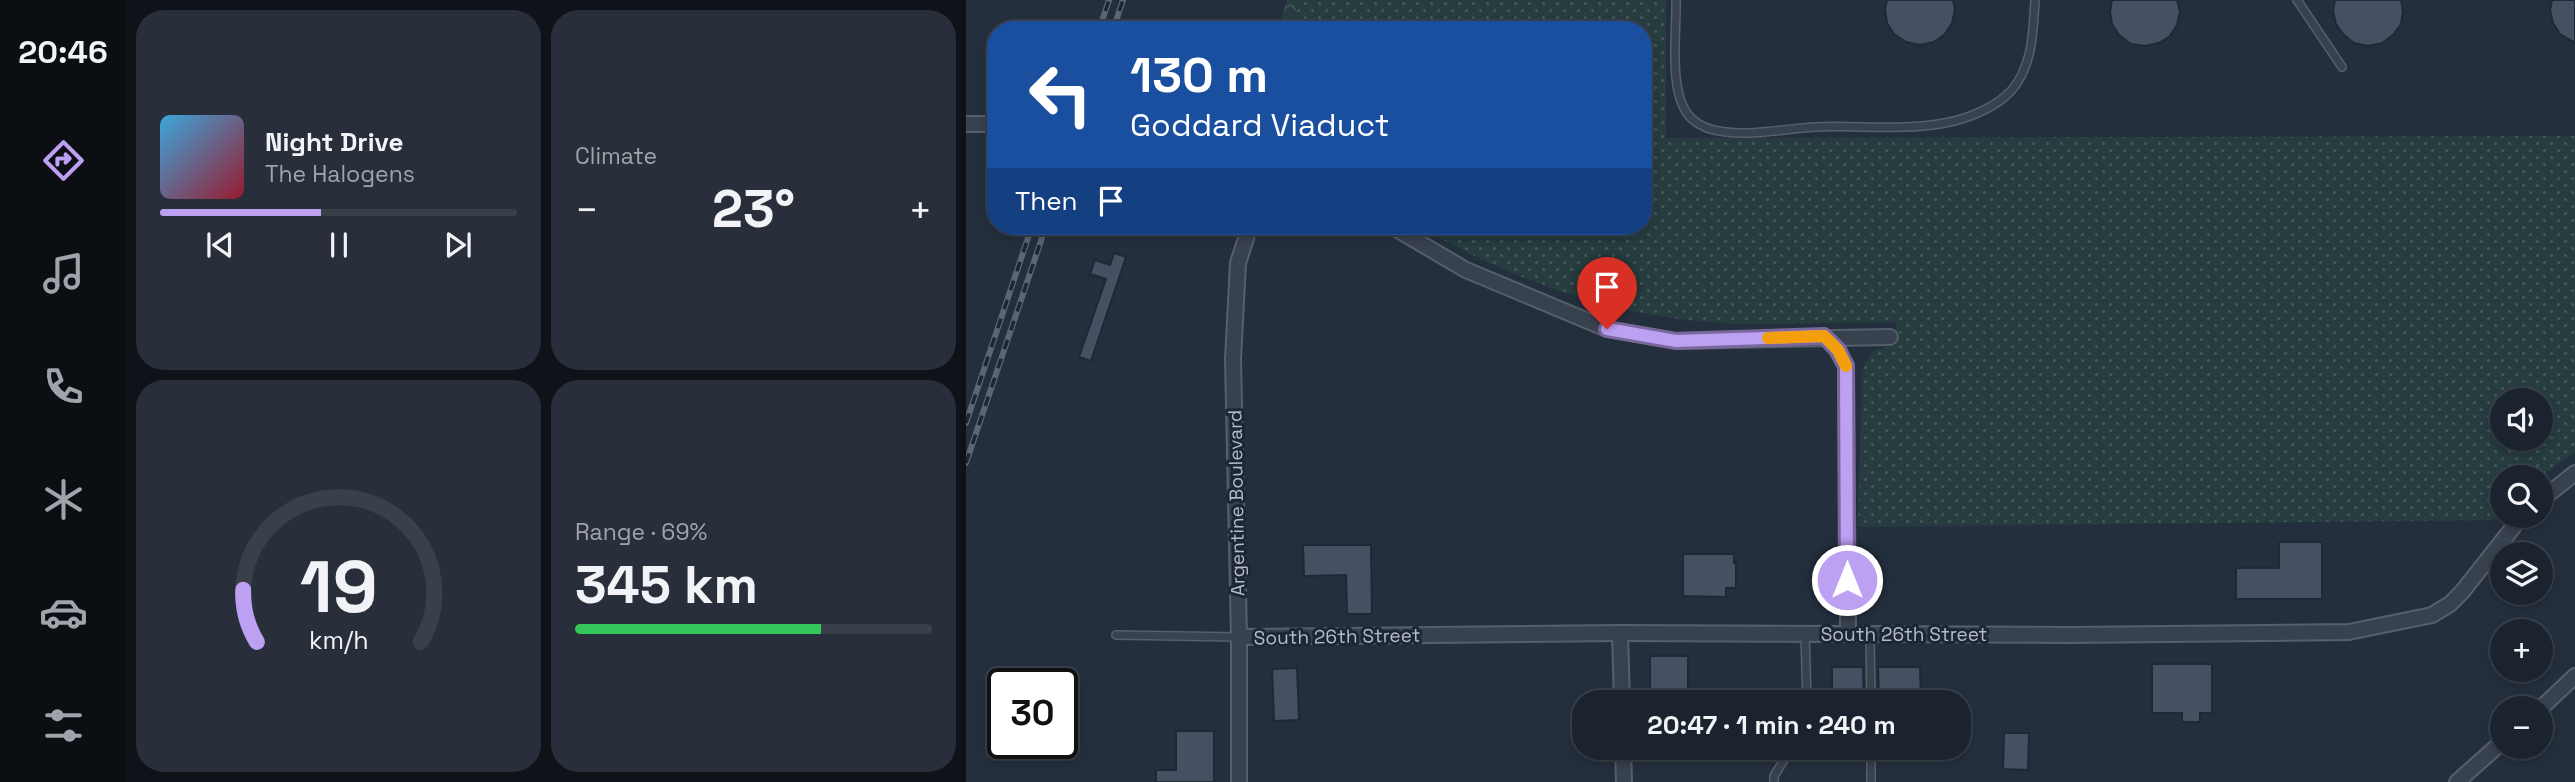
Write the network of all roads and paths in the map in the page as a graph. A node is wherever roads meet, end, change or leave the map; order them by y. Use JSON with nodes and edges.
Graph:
{"nodes":[{"id":1,"x":1676,"y":0,"type":"edge"},
{"id":2,"x":2035,"y":0,"type":"edge"},
{"id":3,"x":2297,"y":0,"type":"edge"},
{"id":4,"x":2342,"y":68,"type":"dead end"},
{"id":5,"x":966,"y":124,"type":"edge"},
{"id":6,"x":987,"y":124,"type":"edge"},
{"id":7,"x":1247,"y":235,"type":"edge"},
{"id":8,"x":1406,"y":235,"type":"edge"},
{"id":9,"x":1824,"y":336,"type":"junction"},
{"id":10,"x":1891,"y":337,"type":"dead end"},
{"id":11,"x":2575,"y":472,"type":"edge"},
{"id":12,"x":2553,"y":489,"type":"edge"},
{"id":13,"x":2513,"y":528,"type":"edge"},
{"id":14,"x":1620,"y":633,"type":"junction"},
{"id":15,"x":1805,"y":634,"type":"junction"},
{"id":16,"x":1848,"y":634,"type":"junction"},
{"id":17,"x":1870,"y":634,"type":"junction"},
{"id":18,"x":1116,"y":635,"type":"dead end"},
{"id":19,"x":1239,"y":637,"type":"junction"},
{"id":20,"x":2575,"y":676,"type":"edge"},
{"id":21,"x":1622,"y":690,"type":"edge"},
{"id":22,"x":1807,"y":690,"type":"edge"},
{"id":23,"x":1871,"y":690,"type":"edge"},
{"id":24,"x":2553,"y":697,"type":"edge"},
{"id":25,"x":2490,"y":752,"type":"edge"},
{"id":26,"x":1623,"y":760,"type":"edge"},
{"id":27,"x":1784,"y":760,"type":"edge"},
{"id":28,"x":1871,"y":760,"type":"edge"},
{"id":29,"x":1239,"y":782,"type":"edge"},
{"id":30,"x":1624,"y":782,"type":"edge"},
{"id":31,"x":1774,"y":782,"type":"edge"},
{"id":32,"x":1871,"y":782,"type":"edge"},
{"id":33,"x":2457,"y":782,"type":"edge"}],
"edges":[{"from":1,"to":2,"type":"lane"},
{"from":3,"to":4,"type":"lane"},
{"from":5,"to":6,"type":"street"},
{"from":7,"to":19,"type":"street","name":"Argentine Boulevard"},
{"from":8,"to":9,"type":"street"},
{"from":9,"to":10,"type":"street"},
{"from":9,"to":16,"type":"street"},
{"from":11,"to":12,"type":"street"},
{"from":13,"to":17,"type":"street","name":"South 26th Street"},
{"from":14,"to":15,"type":"street","name":"South 26th Street"},
{"from":14,"to":19,"type":"street","name":"South 26th Street"},
{"from":14,"to":21,"type":"street"},
{"from":15,"to":16,"type":"street","name":"South 26th Street"},
{"from":15,"to":22,"type":"lane"},
{"from":16,"to":17,"type":"street","name":"South 26th Street"},
{"from":17,"to":23,"type":"lane"},
{"from":18,"to":19,"type":"lane"},
{"from":19,"to":29,"type":"street","name":"Argentine Boulevard"},
{"from":20,"to":24,"type":"street"},
{"from":25,"to":33,"type":"street"},
{"from":26,"to":30,"type":"street"},
{"from":27,"to":31,"type":"lane"},
{"from":28,"to":32,"type":"lane"}]}
